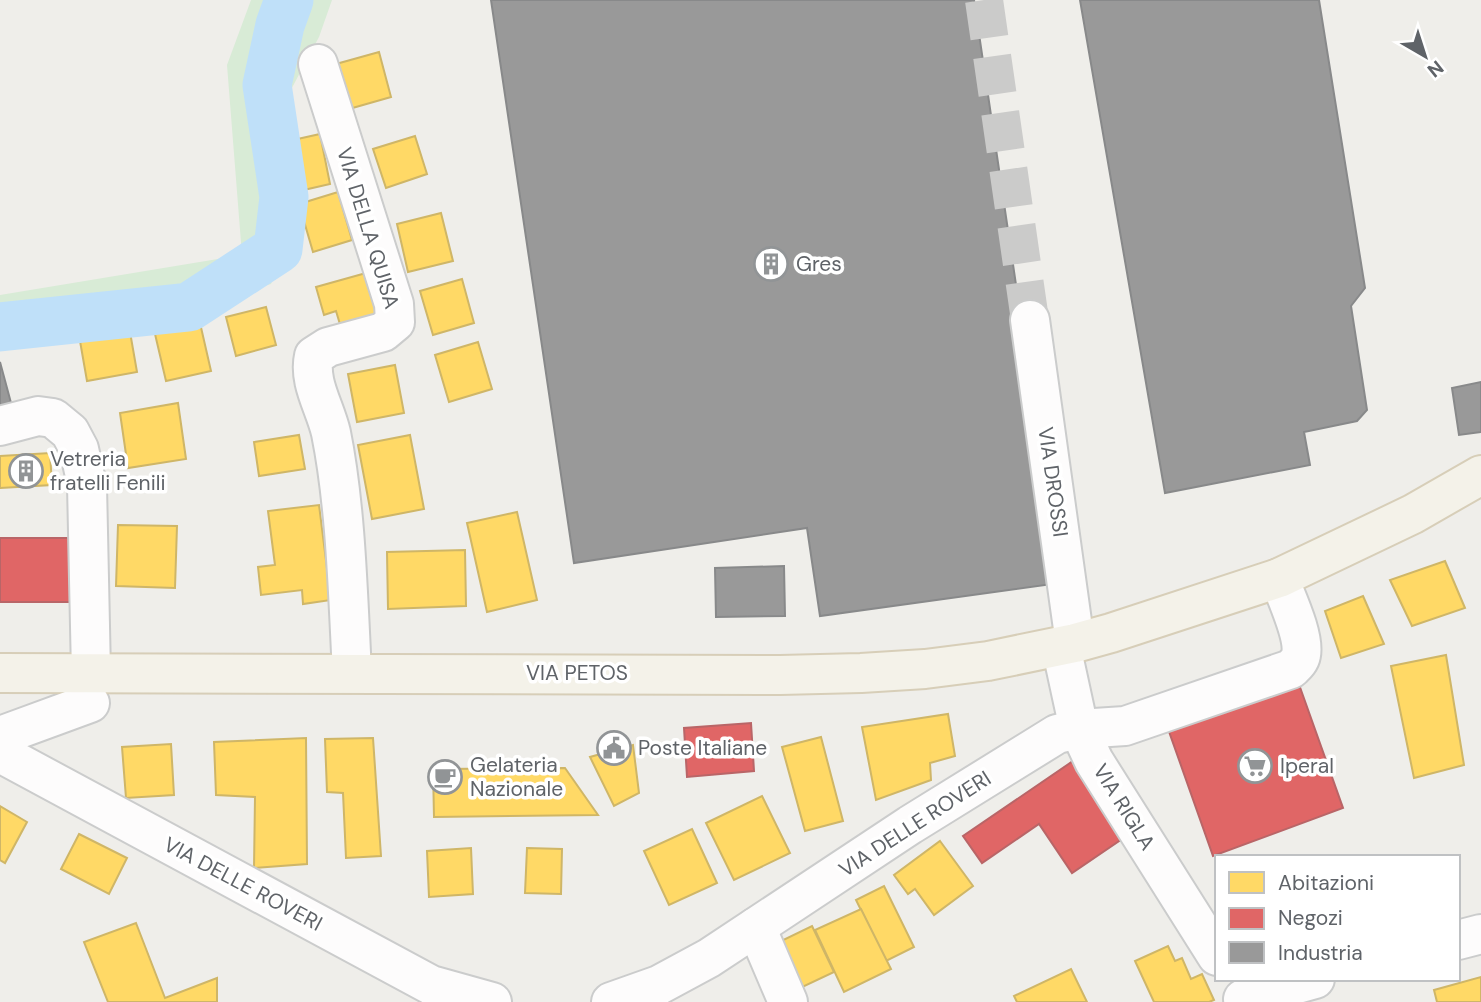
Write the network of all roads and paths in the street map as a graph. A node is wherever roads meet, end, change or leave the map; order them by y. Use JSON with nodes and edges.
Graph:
{"nodes":[{"id":1,"x":318,"y":64,"type":"dead end"},
{"id":2,"x":1030,"y":320,"type":"tunnel mouth"},
{"id":3,"x":0,"y":426,"type":"edge"},
{"id":4,"x":1481,"y":475,"type":"edge"},
{"id":5,"x":1279,"y":578,"type":"junction"},
{"id":6,"x":1068,"y":644,"type":"junction"},
{"id":7,"x":0,"y":673,"type":"edge"},
{"id":8,"x":352,"y":673,"type":"junction"},
{"id":9,"x":91,"y":688,"type":"junction"},
{"id":10,"x":1079,"y":729,"type":"junction"},
{"id":11,"x":0,"y":736,"type":"edge"},
{"id":12,"x":0,"y":753,"type":"edge"},
{"id":13,"x":756,"y":927,"type":"junction"},
{"id":14,"x":1481,"y":934,"type":"edge"},
{"id":15,"x":1460,"y":939,"type":"edge"},
{"id":16,"x":1215,"y":953,"type":"edge"},
{"id":17,"x":1304,"y":981,"type":"edge"},
{"id":18,"x":1240,"y":993,"type":"edge"},
{"id":19,"x":492,"y":1002,"type":"edge"},
{"id":20,"x":611,"y":1002,"type":"edge"},
{"id":21,"x":788,"y":1002,"type":"edge"}],
"edges":[{"from":1,"to":8,"type":"street","name":"VIA DELLA QUISA"},
{"from":2,"to":6,"type":"street","name":"VIA DROSSI"},
{"from":3,"to":9,"type":"street"},
{"from":4,"to":5,"type":"main road","name":"VIA PETOS"},
{"from":5,"to":6,"type":"main road","name":"VIA PETOS"},
{"from":5,"to":10,"type":"street","name":"VIA DELLE ROVERI"},
{"from":6,"to":8,"type":"main road","name":"VIA PETOS"},
{"from":6,"to":10,"type":"street","name":"VIA RIGLA"},
{"from":7,"to":9,"type":"main road","name":"VIA PETOS"},
{"from":8,"to":9,"type":"main road","name":"VIA PETOS"},
{"from":9,"to":11,"type":"street"},
{"from":10,"to":13,"type":"street","name":"VIA DELLE ROVERI"},
{"from":10,"to":16,"type":"street","name":"VIA RIGLA"},
{"from":12,"to":19,"type":"street","name":"VIA DELLE ROVERI"},
{"from":13,"to":20,"type":"street","name":"VIA DELLE ROVERI"},
{"from":13,"to":21,"type":"street"},
{"from":14,"to":15,"type":"street"},
{"from":17,"to":18,"type":"street"}]}
